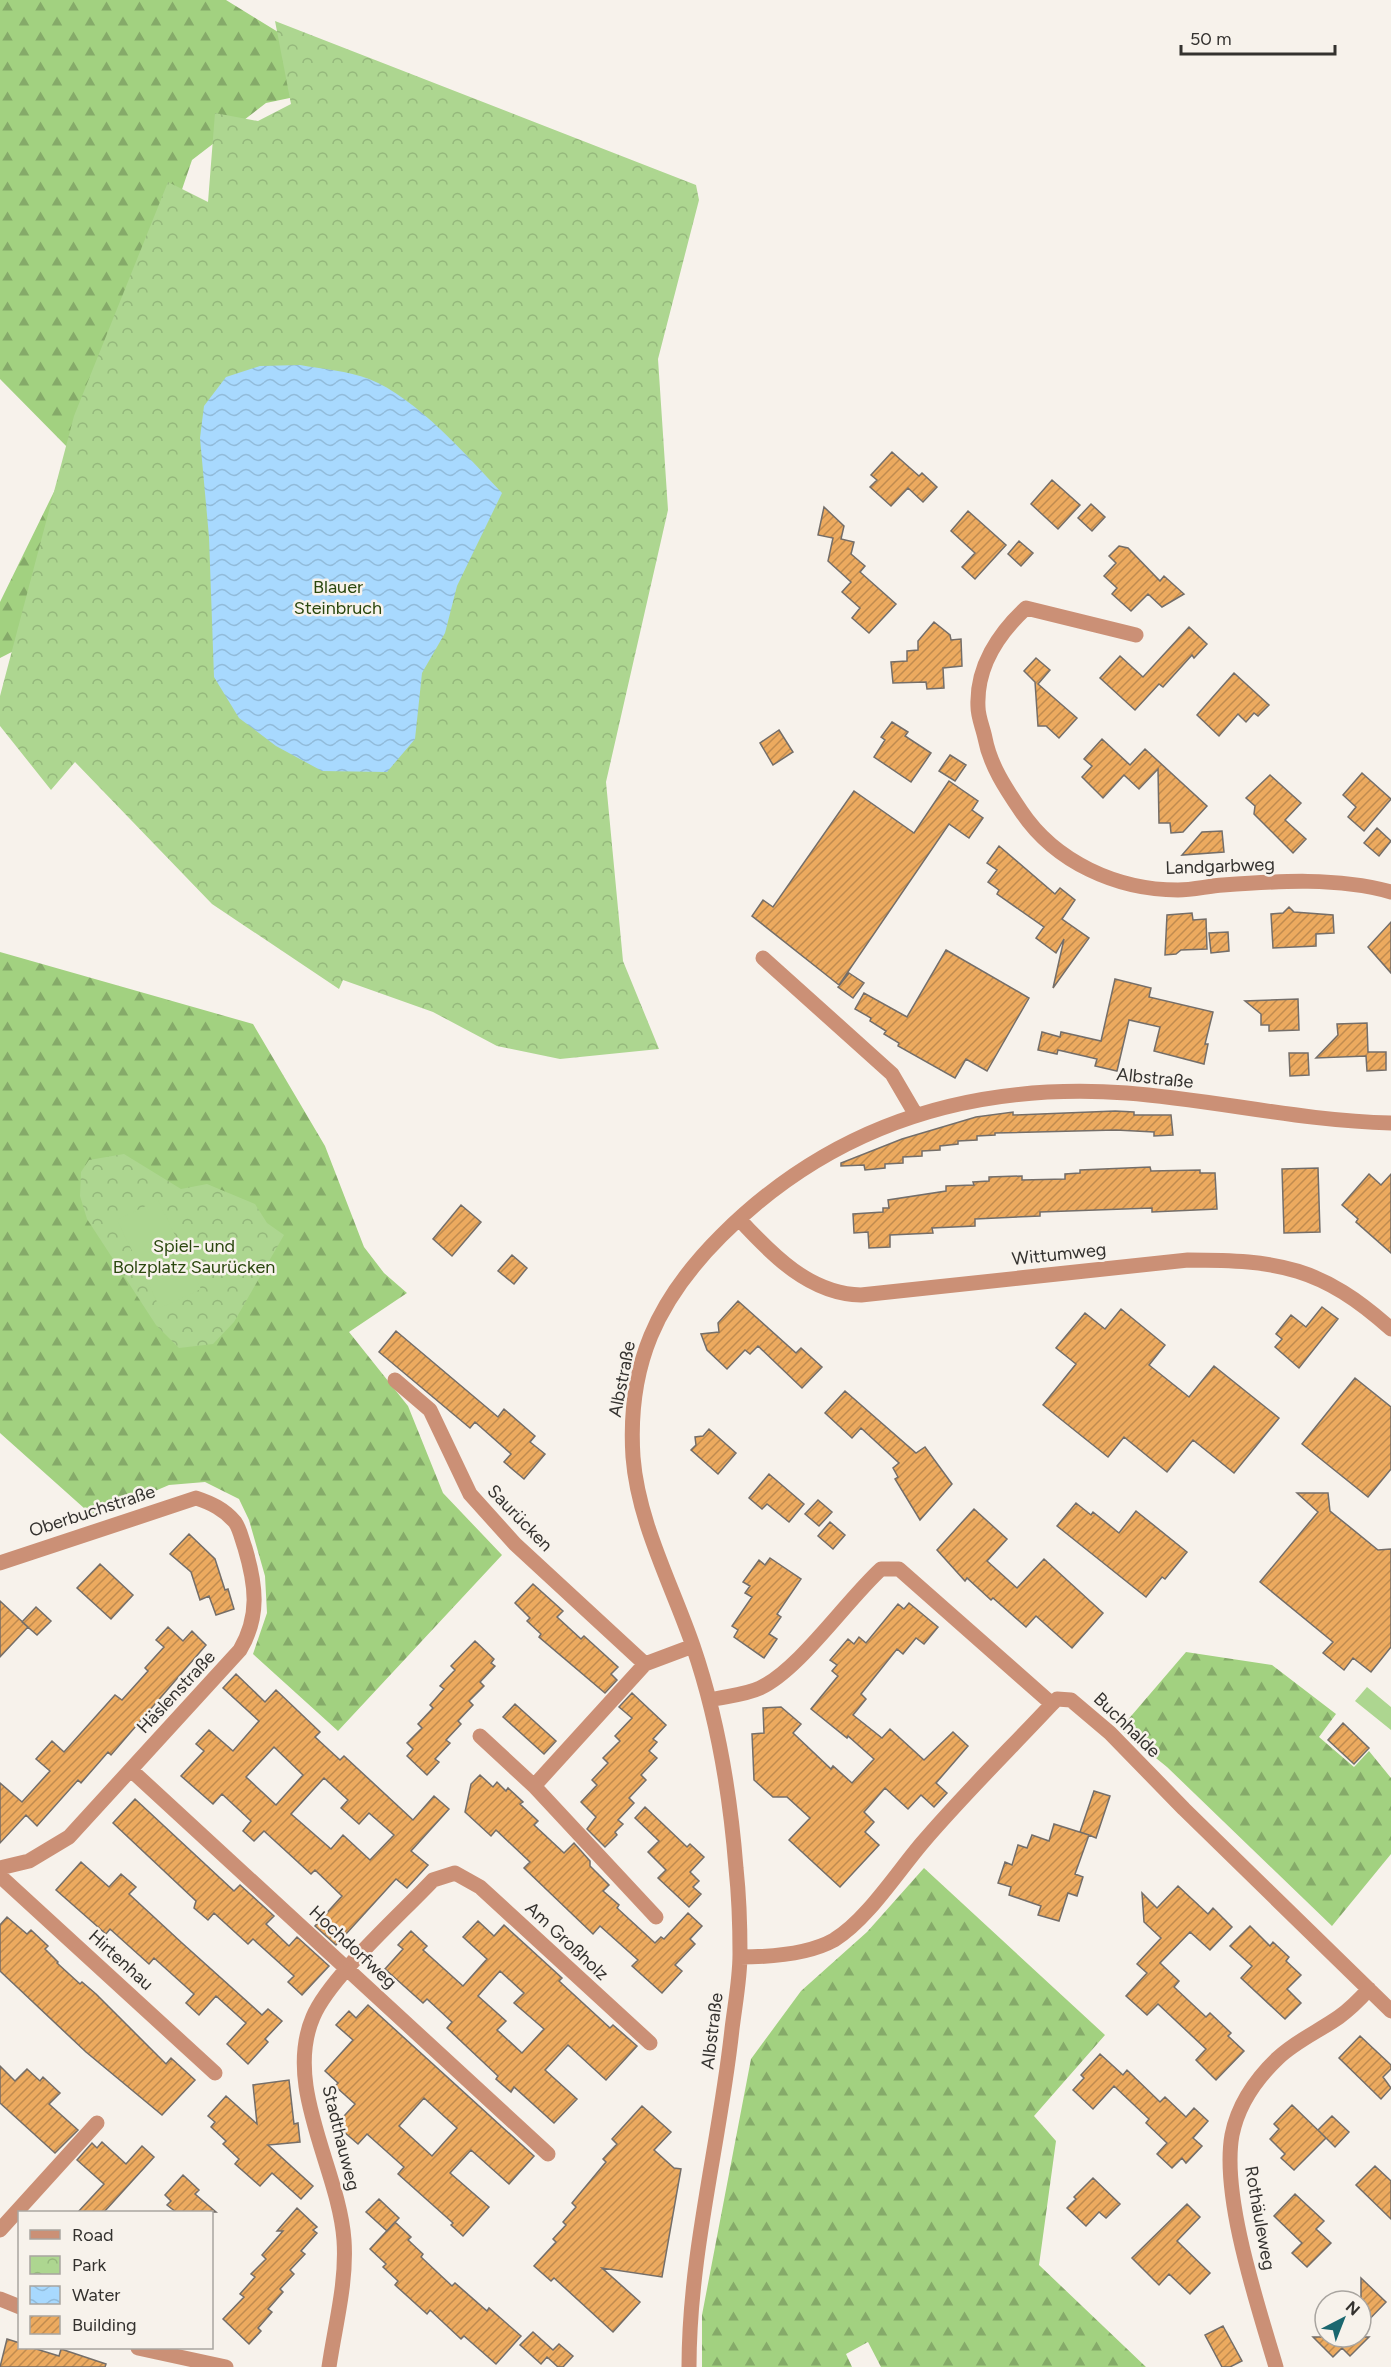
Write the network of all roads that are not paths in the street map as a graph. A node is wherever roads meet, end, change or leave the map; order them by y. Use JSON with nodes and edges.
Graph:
{"nodes":[{"id":1,"x":1136,"y":635,"type":"dead end"},
{"id":2,"x":1391,"y":892,"type":"edge"},
{"id":3,"x":763,"y":957,"type":"dead end"},
{"id":4,"x":916,"y":1115,"type":"junction"},
{"id":5,"x":1391,"y":1123,"type":"edge"},
{"id":6,"x":738,"y":1219,"type":"junction"},
{"id":7,"x":1391,"y":1329,"type":"edge"},
{"id":8,"x":395,"y":1380,"type":"dead end"},
{"id":9,"x":196,"y":1498,"type":"joint"},
{"id":10,"x":0,"y":1563,"type":"edge"},
{"id":11,"x":693,"y":1646,"type":"junction"},
{"id":12,"x":645,"y":1664,"type":"junction"},
{"id":13,"x":710,"y":1700,"type":"junction"},
{"id":14,"x":1052,"y":1704,"type":"junction"},
{"id":15,"x":480,"y":1736,"type":"dead end"},
{"id":16,"x":131,"y":1770,"type":"junction"},
{"id":17,"x":534,"y":1786,"type":"junction"},
{"id":18,"x":0,"y":1868,"type":"edge"},
{"id":19,"x":455,"y":1873,"type":"joint"},
{"id":20,"x":0,"y":1876,"type":"edge"},
{"id":21,"x":656,"y":1917,"type":"dead end"},
{"id":22,"x":740,"y":1957,"type":"junction"},
{"id":23,"x":348,"y":1969,"type":"junction"},
{"id":24,"x":1369,"y":1989,"type":"junction"},
{"id":25,"x":1391,"y":2011,"type":"edge"},
{"id":26,"x":650,"y":2043,"type":"dead end"},
{"id":27,"x":215,"y":2073,"type":"dead end"},
{"id":28,"x":97,"y":2123,"type":"dead end"},
{"id":29,"x":548,"y":2154,"type":"dead end"},
{"id":30,"x":0,"y":2230,"type":"edge"},
{"id":31,"x":1,"y":2303,"type":"edge"},
{"id":32,"x":18,"y":2307,"type":"edge"},
{"id":33,"x":143,"y":2349,"type":"edge"},
{"id":34,"x":226,"y":2367,"type":"edge"},
{"id":35,"x":329,"y":2367,"type":"edge"},
{"id":36,"x":689,"y":2367,"type":"edge"},
{"id":37,"x":1276,"y":2367,"type":"edge"}],
"edges":[{"from":1,"to":2,"type":"street","name":"Landgarbweg"},
{"from":3,"to":4,"type":"street"},
{"from":4,"to":5,"type":"street","name":"Albstraße"},
{"from":4,"to":6,"type":"street","name":"Albstraße"},
{"from":6,"to":7,"type":"street","name":"Wittumweg"},
{"from":6,"to":11,"type":"street","name":"Albstraße"},
{"from":8,"to":12,"type":"street","name":"Saurücken"},
{"from":9,"to":10,"type":"street","name":"Oberbuchstraße"},
{"from":9,"to":16,"type":"street","name":"Häslenstraße"},
{"from":11,"to":12,"type":"street"},
{"from":11,"to":13,"type":"street","name":"Albstraße"},
{"from":12,"to":17,"type":"street"},
{"from":13,"to":14,"type":"street"},
{"from":13,"to":22,"type":"street","name":"Albstraße"},
{"from":14,"to":22,"type":"street"},
{"from":14,"to":24,"type":"street","name":"Buchhalde"},
{"from":15,"to":17,"type":"street"},
{"from":16,"to":18,"type":"street","name":"Häslenstraße"},
{"from":16,"to":23,"type":"street","name":"Hochdorfweg"},
{"from":17,"to":21,"type":"street"},
{"from":19,"to":23,"type":"street","name":"Stadthauweg"},
{"from":19,"to":26,"type":"street","name":"Am Großholz"},
{"from":20,"to":27,"type":"street","name":"Hirtenhau"},
{"from":22,"to":36,"type":"street","name":"Albstraße"},
{"from":23,"to":29,"type":"street","name":"Hochdorfweg"},
{"from":23,"to":35,"type":"street","name":"Stadthauweg"},
{"from":24,"to":25,"type":"street","name":"Buchhalde"},
{"from":24,"to":37,"type":"street","name":"Rothäuleweg"},
{"from":28,"to":30,"type":"street"},
{"from":31,"to":32,"type":"street"},
{"from":33,"to":34,"type":"street"}]}
